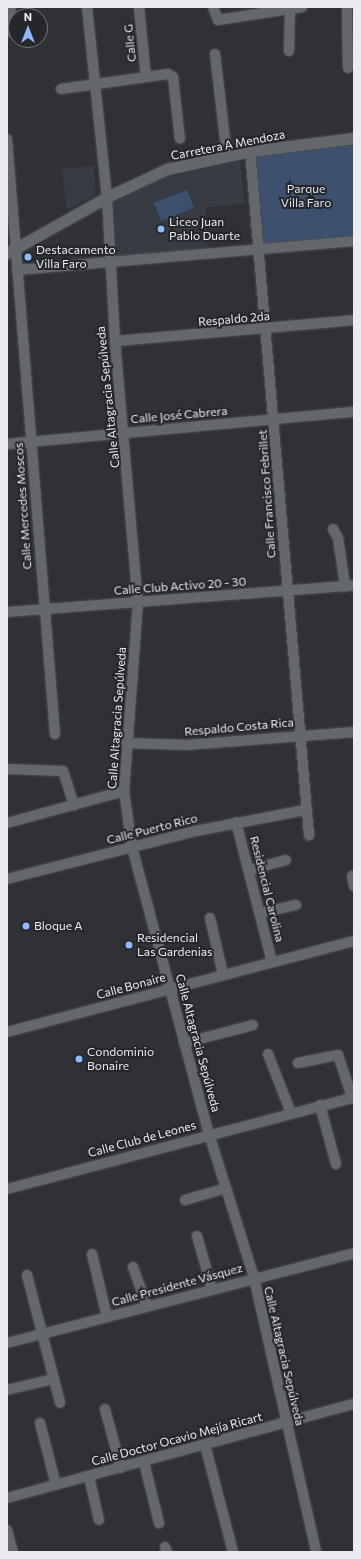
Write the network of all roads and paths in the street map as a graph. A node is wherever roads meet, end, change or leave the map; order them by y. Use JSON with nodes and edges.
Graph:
{"nodes":[{"id":1,"x":11,"y":7,"type":"edge"},
{"id":2,"x":87,"y":7,"type":"edge"},
{"id":3,"x":139,"y":7,"type":"edge"},
{"id":4,"x":212,"y":7,"type":"edge"},
{"id":5,"x":302,"y":7,"type":"edge"},
{"id":6,"x":348,"y":7,"type":"edge"},
{"id":7,"x":290,"y":9,"type":"junction"},
{"id":8,"x":7,"y":32,"type":"edge"},
{"id":9,"x":289,"y":52,"type":"dead end"},
{"id":10,"x":215,"y":54,"type":"dead end"},
{"id":11,"x":348,"y":68,"type":"dead end"},
{"id":12,"x":146,"y":77,"type":"junction"},
{"id":13,"x":96,"y":84,"type":"junction"},
{"id":14,"x":61,"y":89,"type":"dead end"},
{"id":15,"x":7,"y":138,"type":"edge"},
{"id":16,"x":354,"y":138,"type":"edge"},
{"id":17,"x":180,"y":139,"type":"dead end"},
{"id":18,"x":250,"y":152,"type":"junction"},
{"id":19,"x":227,"y":156,"type":"junction"},
{"id":20,"x":107,"y":197,"type":"junction"},
{"id":21,"x":354,"y":241,"type":"edge"},
{"id":22,"x":11,"y":252,"type":"edge"},
{"id":23,"x":257,"y":252,"type":"junction"},
{"id":24,"x":110,"y":263,"type":"junction"},
{"id":25,"x":17,"y":270,"type":"junction"},
{"id":26,"x":354,"y":320,"type":"edge"},
{"id":27,"x":264,"y":330,"type":"junction"},
{"id":28,"x":115,"y":341,"type":"junction"},
{"id":29,"x":354,"y":412,"type":"edge"},
{"id":30,"x":274,"y":419,"type":"junction"},
{"id":31,"x":126,"y":433,"type":"junction"},
{"id":32,"x":31,"y":442,"type":"junction"},
{"id":33,"x":7,"y":444,"type":"edge"},
{"id":34,"x":333,"y":529,"type":"dead end"},
{"id":35,"x":349,"y":586,"type":"edge"},
{"id":36,"x":288,"y":591,"type":"junction"},
{"id":37,"x":138,"y":602,"type":"junction"},
{"id":38,"x":44,"y":609,"type":"junction"},
{"id":39,"x":7,"y":612,"type":"edge"},
{"id":40,"x":354,"y":732,"type":"edge"},
{"id":41,"x":55,"y":734,"type":"dead end"},
{"id":42,"x":298,"y":735,"type":"junction"},
{"id":43,"x":126,"y":743,"type":"junction"},
{"id":44,"x":7,"y":769,"type":"edge"},
{"id":45,"x":124,"y":791,"type":"junction"},
{"id":46,"x":74,"y":805,"type":"junction"},
{"id":47,"x":305,"y":810,"type":"junction"},
{"id":48,"x":236,"y":822,"type":"junction"},
{"id":49,"x":7,"y":823,"type":"edge"},
{"id":50,"x":309,"y":835,"type":"dead end"},
{"id":51,"x":132,"y":847,"type":"junction"},
{"id":52,"x":286,"y":860,"type":"dead end"},
{"id":53,"x":249,"y":870,"type":"junction"},
{"id":54,"x":7,"y":879,"type":"edge"},
{"id":55,"x":296,"y":905,"type":"dead end"},
{"id":56,"x":261,"y":913,"type":"junction"},
{"id":57,"x":210,"y":918,"type":"dead end"},
{"id":58,"x":354,"y":941,"type":"edge"},
{"id":59,"x":272,"y":962,"type":"junction"},
{"id":60,"x":223,"y":974,"type":"junction"},
{"id":61,"x":169,"y":989,"type":"junction"},
{"id":62,"x":253,"y":1025,"type":"dead end"},
{"id":63,"x":7,"y":1032,"type":"edge"},
{"id":64,"x":184,"y":1043,"type":"junction"},
{"id":65,"x":268,"y":1054,"type":"dead end"},
{"id":66,"x":298,"y":1063,"type":"dead end"},
{"id":67,"x":353,"y":1097,"type":"edge"},
{"id":68,"x":320,"y":1105,"type":"junction"},
{"id":69,"x":291,"y":1113,"type":"junction"},
{"id":70,"x":209,"y":1134,"type":"junction"},
{"id":71,"x":336,"y":1164,"type":"dead end"},
{"id":72,"x":226,"y":1188,"type":"junction"},
{"id":73,"x":7,"y":1189,"type":"edge"},
{"id":74,"x":184,"y":1200,"type":"dead end"},
{"id":75,"x":197,"y":1236,"type":"dead end"},
{"id":76,"x":354,"y":1253,"type":"edge"},
{"id":77,"x":92,"y":1254,"type":"dead end"},
{"id":78,"x":133,"y":1267,"type":"dead end"},
{"id":79,"x":27,"y":1275,"type":"dead end"},
{"id":80,"x":254,"y":1278,"type":"junction"},
{"id":81,"x":212,"y":1289,"type":"junction"},
{"id":82,"x":147,"y":1306,"type":"junction"},
{"id":83,"x":106,"y":1317,"type":"junction"},
{"id":84,"x":42,"y":1334,"type":"junction"},
{"id":85,"x":7,"y":1343,"type":"edge"},
{"id":86,"x":53,"y":1378,"type":"junction"},
{"id":87,"x":7,"y":1390,"type":"edge"},
{"id":88,"x":60,"y":1403,"type":"dead end"},
{"id":89,"x":354,"y":1404,"type":"edge"},
{"id":90,"x":105,"y":1409,"type":"dead end"},
{"id":91,"x":286,"y":1422,"type":"junction"},
{"id":92,"x":40,"y":1423,"type":"dead end"},
{"id":93,"x":206,"y":1445,"type":"junction"},
{"id":94,"x":144,"y":1462,"type":"junction"},
{"id":95,"x":121,"y":1468,"type":"junction"},
{"id":96,"x":89,"y":1476,"type":"junction"},
{"id":97,"x":56,"y":1485,"type":"junction"},
{"id":98,"x":7,"y":1498,"type":"edge"},
{"id":99,"x":99,"y":1520,"type":"dead end"},
{"id":100,"x":159,"y":1523,"type":"dead end"},
{"id":101,"x":7,"y":1530,"type":"edge"},
{"id":102,"x":13,"y":1552,"type":"edge"},
{"id":103,"x":233,"y":1552,"type":"edge"},
{"id":104,"x":316,"y":1552,"type":"edge"}],
"edges":[{"from":1,"to":8,"type":"street"},
{"from":2,"to":13,"type":"street","name":"Calle Altagracia Sepúlveda"},
{"from":3,"to":12,"type":"street","name":"Calle G"},
{"from":4,"to":7,"type":"street"},
{"from":5,"to":7,"type":"street"},
{"from":6,"to":11,"type":"street"},
{"from":7,"to":9,"type":"street"},
{"from":10,"to":19,"type":"street"},
{"from":12,"to":13,"type":"street"},
{"from":12,"to":17,"type":"street"},
{"from":13,"to":14,"type":"street"},
{"from":13,"to":20,"type":"street","name":"Calle Altagracia Sepúlveda"},
{"from":15,"to":22,"type":"street","name":"Calle Mercedes Moscos"},
{"from":16,"to":18,"type":"street","name":"Carretera A Mendoza"},
{"from":18,"to":19,"type":"street","name":"Carretera A Mendoza"},
{"from":18,"to":23,"type":"street","name":"Calle Francisco Febrillet"},
{"from":19,"to":20,"type":"street","name":"Carretera A Mendoza"},
{"from":20,"to":22,"type":"street","name":"Carretera A Mendoza"},
{"from":20,"to":24,"type":"street","name":"Calle Altagracia Sepúlveda"},
{"from":21,"to":23,"type":"street"},
{"from":22,"to":25,"type":"street","name":"Calle Mercedes Moscos"},
{"from":23,"to":24,"type":"street"},
{"from":23,"to":27,"type":"street","name":"Calle Francisco Febrillet"},
{"from":24,"to":25,"type":"street"},
{"from":24,"to":28,"type":"street","name":"Calle Altagracia Sepúlveda"},
{"from":25,"to":32,"type":"street","name":"Calle Mercedes Moscos"},
{"from":26,"to":27,"type":"street","name":"Respaldo 2da"},
{"from":27,"to":28,"type":"street","name":"Respaldo 2da"},
{"from":27,"to":30,"type":"street","name":"Calle Francisco Febrillet"},
{"from":28,"to":31,"type":"street","name":"Calle Altagracia Sepúlveda"},
{"from":29,"to":30,"type":"street","name":"Calle José Cabrera"},
{"from":30,"to":31,"type":"street","name":"Calle José Cabrera"},
{"from":30,"to":36,"type":"street","name":"Calle Francisco Febrillet"},
{"from":31,"to":32,"type":"street","name":"Calle José Cabrera"},
{"from":31,"to":37,"type":"street","name":"Calle Altagracia Sepúlveda"},
{"from":32,"to":33,"type":"street","name":"Calle José Cabrera"},
{"from":32,"to":38,"type":"street","name":"Calle Mercedes Moscos"},
{"from":34,"to":35,"type":"street"},
{"from":35,"to":36,"type":"street","name":"Calle Club Activo 20 - 30"},
{"from":36,"to":37,"type":"street","name":"Calle Club Activo 20 - 30"},
{"from":36,"to":42,"type":"street","name":"Calle Francisco Febrillet"},
{"from":37,"to":38,"type":"street","name":"Calle Club Activo 20 - 30"},
{"from":37,"to":43,"type":"street","name":"Calle Altagracia Sepúlveda"},
{"from":38,"to":39,"type":"street","name":"Calle Club Activo 20 - 30"},
{"from":38,"to":41,"type":"street","name":"Calle Mercedes Moscos"},
{"from":40,"to":42,"type":"street","name":"Respaldo Costa Rica"},
{"from":42,"to":43,"type":"street","name":"Respaldo Costa Rica"},
{"from":42,"to":47,"type":"street","name":"Calle Francisco Febrillet"},
{"from":43,"to":45,"type":"street","name":"Calle Altagracia Sepúlveda"},
{"from":44,"to":46,"type":"street"},
{"from":45,"to":46,"type":"street"},
{"from":45,"to":51,"type":"street","name":"Calle Altagracia Sepúlveda"},
{"from":46,"to":49,"type":"street"},
{"from":47,"to":48,"type":"street","name":"Calle Puerto Rico"},
{"from":47,"to":50,"type":"street","name":"Calle Francisco Febrillet"},
{"from":48,"to":51,"type":"street","name":"Calle Puerto Rico"},
{"from":48,"to":53,"type":"street","name":"Residencial Carolina"},
{"from":51,"to":54,"type":"street","name":"Calle Puerto Rico"},
{"from":51,"to":61,"type":"street","name":"Calle Altagracia Sepúlveda"},
{"from":52,"to":53,"type":"street"},
{"from":53,"to":56,"type":"street","name":"Residencial Carolina"},
{"from":55,"to":56,"type":"street"},
{"from":56,"to":59,"type":"street","name":"Residencial Carolina"},
{"from":57,"to":60,"type":"street"},
{"from":58,"to":59,"type":"street","name":"Calle Bonaire"},
{"from":59,"to":60,"type":"street","name":"Calle Bonaire"},
{"from":60,"to":61,"type":"street","name":"Calle Bonaire"},
{"from":61,"to":63,"type":"street","name":"Calle Bonaire"},
{"from":61,"to":64,"type":"street","name":"Calle Altagracia Sepúlveda"},
{"from":62,"to":64,"type":"street"},
{"from":64,"to":70,"type":"street","name":"Calle Altagracia Sepúlveda"},
{"from":65,"to":69,"type":"street"},
{"from":66,"to":67,"type":"street"},
{"from":67,"to":68,"type":"street","name":"Calle Club de Leones"},
{"from":68,"to":69,"type":"street","name":"Calle Club de Leones"},
{"from":68,"to":71,"type":"street"},
{"from":69,"to":70,"type":"street","name":"Calle Club de Leones"},
{"from":70,"to":72,"type":"street","name":"Calle Altagracia Sepúlveda"},
{"from":70,"to":73,"type":"street","name":"Calle Club de Leones"},
{"from":72,"to":74,"type":"street"},
{"from":72,"to":80,"type":"street","name":"Calle Altagracia Sepúlveda"},
{"from":75,"to":81,"type":"street"},
{"from":76,"to":80,"type":"street","name":"Calle Presidente Vásquez"},
{"from":77,"to":83,"type":"street"},
{"from":78,"to":82,"type":"street"},
{"from":79,"to":84,"type":"street"},
{"from":80,"to":81,"type":"street","name":"Calle Presidente Vásquez"},
{"from":80,"to":91,"type":"street","name":"Calle Altagracia Sepúlveda"},
{"from":81,"to":82,"type":"street","name":"Calle Presidente Vásquez"},
{"from":82,"to":83,"type":"street","name":"Calle Presidente Vásquez"},
{"from":83,"to":84,"type":"street","name":"Calle Presidente Vásquez"},
{"from":84,"to":85,"type":"street","name":"Calle Presidente Vásquez"},
{"from":84,"to":86,"type":"street"},
{"from":86,"to":87,"type":"street"},
{"from":86,"to":88,"type":"street"},
{"from":89,"to":91,"type":"street","name":"Calle Doctor Ocavio Mejía Ricart"},
{"from":90,"to":95,"type":"street"},
{"from":91,"to":93,"type":"street","name":"Calle Doctor Ocavio Mejía Ricart"},
{"from":91,"to":104,"type":"street","name":"Calle Altagracia Sepúlveda"},
{"from":92,"to":97,"type":"street"},
{"from":93,"to":94,"type":"street","name":"Calle Doctor Ocavio Mejía Ricart"},
{"from":93,"to":103,"type":"street"},
{"from":94,"to":95,"type":"street","name":"Calle Doctor Ocavio Mejía Ricart"},
{"from":94,"to":100,"type":"street"},
{"from":95,"to":96,"type":"street","name":"Calle Doctor Ocavio Mejía Ricart"},
{"from":96,"to":97,"type":"street","name":"Calle Doctor Ocavio Mejía Ricart"},
{"from":96,"to":99,"type":"street"},
{"from":97,"to":98,"type":"street","name":"Calle Doctor Ocavio Mejía Ricart"},
{"from":101,"to":102,"type":"street"}]}
